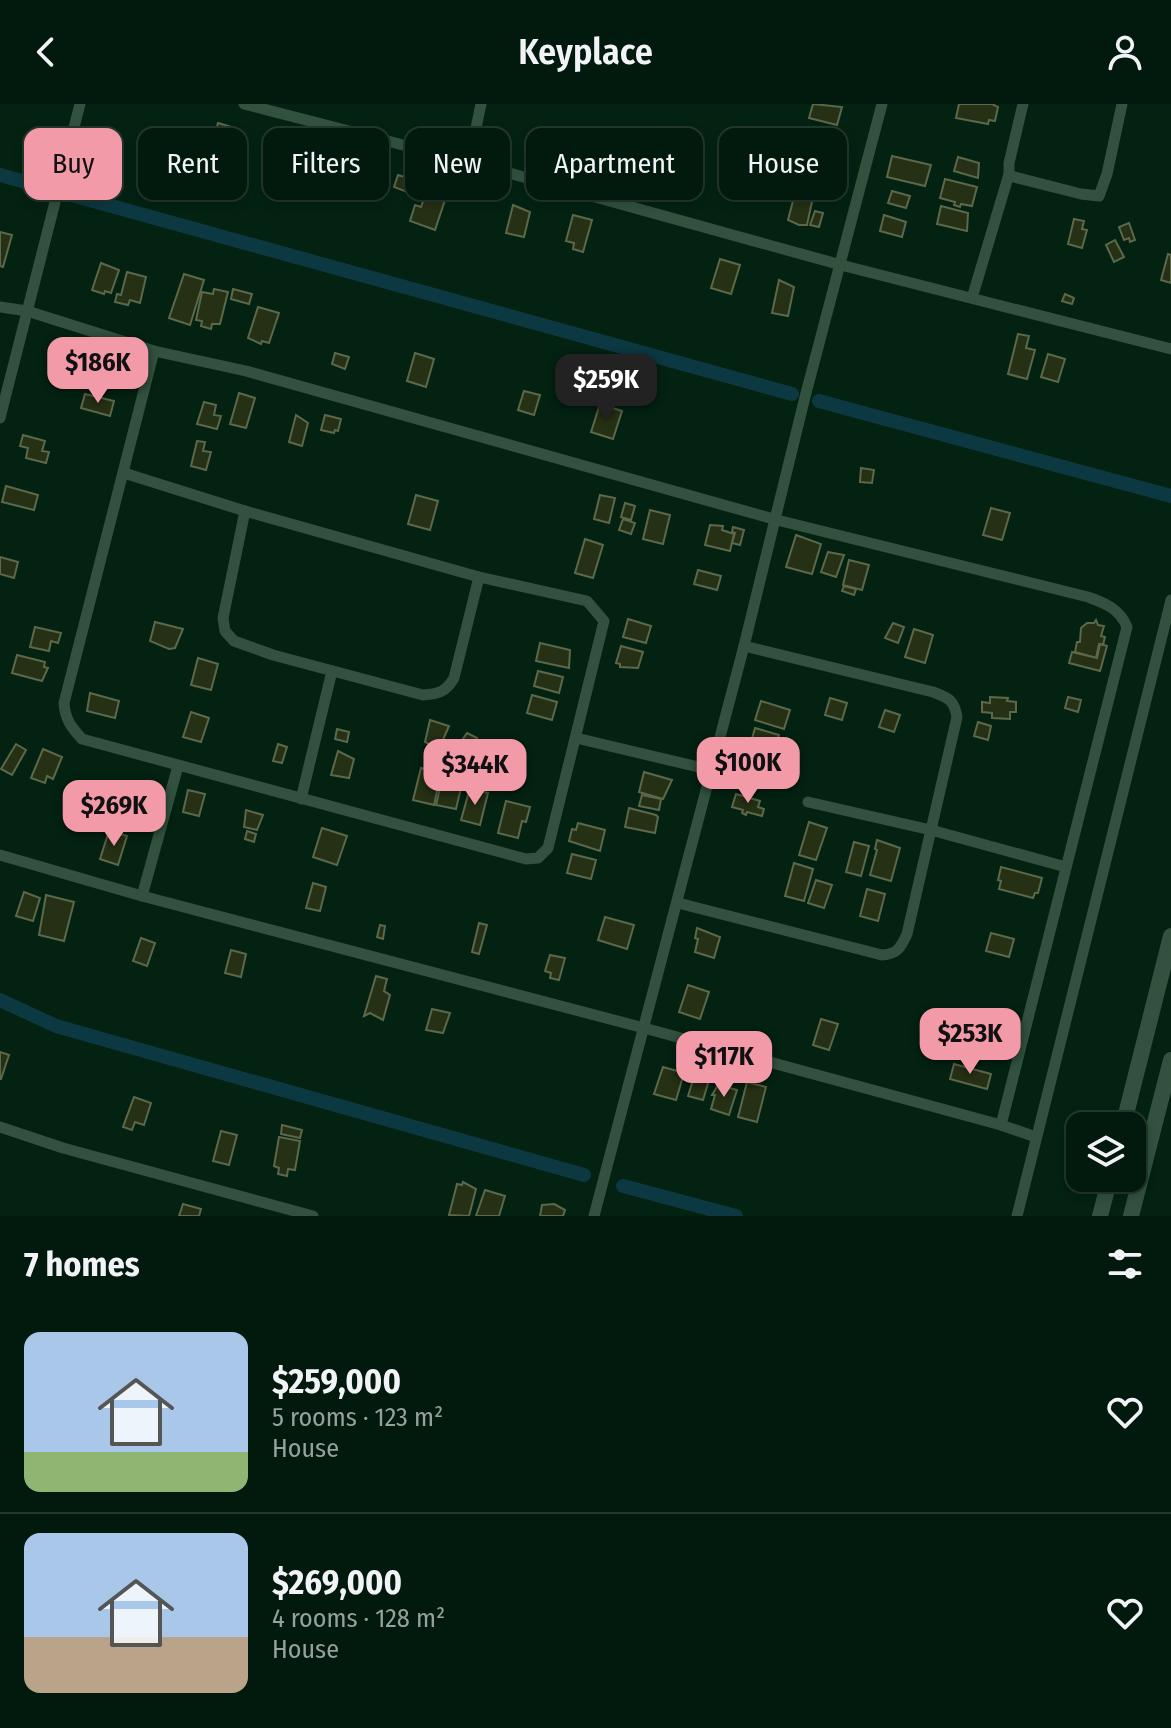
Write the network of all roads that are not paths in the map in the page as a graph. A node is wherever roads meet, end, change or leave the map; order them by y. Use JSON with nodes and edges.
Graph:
{"nodes":[{"id":1,"x":80,"y":104,"type":"edge"},
{"id":2,"x":244,"y":104,"type":"edge"},
{"id":3,"x":481,"y":104,"type":"edge"},
{"id":4,"x":882,"y":104,"type":"edge"},
{"id":5,"x":1023,"y":104,"type":"edge"},
{"id":6,"x":1122,"y":104,"type":"edge"},
{"id":7,"x":476,"y":128,"type":"edge"},
{"id":8,"x":405,"y":146,"type":"edge"},
{"id":9,"x":510,"y":173,"type":"edge"},
{"id":10,"x":1009,"y":174,"type":"junction"},
{"id":11,"x":841,"y":265,"type":"junction"},
{"id":12,"x":972,"y":298,"type":"junction"},
{"id":13,"x":0,"y":307,"type":"edge"},
{"id":14,"x":27,"y":311,"type":"junction"},
{"id":15,"x":1171,"y":349,"type":"edge"},
{"id":16,"x":154,"y":351,"type":"junction"},
{"id":17,"x":0,"y":418,"type":"edge"},
{"id":18,"x":124,"y":473,"type":"junction"},
{"id":19,"x":245,"y":511,"type":"junction"},
{"id":20,"x":777,"y":520,"type":"junction"},
{"id":21,"x":479,"y":577,"type":"junction"},
{"id":22,"x":1171,"y":600,"type":"edge"},
{"id":23,"x":744,"y":646,"type":"junction"},
{"id":24,"x":332,"y":671,"type":"junction"},
{"id":25,"x":576,"y":738,"type":"junction"},
{"id":26,"x":178,"y":766,"type":"junction"},
{"id":27,"x":711,"y":770,"type":"junction"},
{"id":28,"x":301,"y":799,"type":"junction"},
{"id":29,"x":808,"y":802,"type":"dead end"},
{"id":30,"x":931,"y":830,"type":"junction"},
{"id":31,"x":0,"y":855,"type":"edge"},
{"id":32,"x":1066,"y":867,"type":"junction"},
{"id":33,"x":142,"y":896,"type":"junction"},
{"id":34,"x":678,"y":903,"type":"junction"},
{"id":35,"x":1171,"y":936,"type":"edge"},
{"id":36,"x":644,"y":1028,"type":"junction"},
{"id":37,"x":1171,"y":1060,"type":"edge"},
{"id":38,"x":1127,"y":1112,"type":"edge"},
{"id":39,"x":1001,"y":1125,"type":"junction"},
{"id":40,"x":0,"y":1127,"type":"edge"},
{"id":41,"x":1036,"y":1137,"type":"junction"},
{"id":42,"x":1106,"y":1192,"type":"edge"},
{"id":43,"x":313,"y":1216,"type":"edge"},
{"id":44,"x":594,"y":1216,"type":"edge"},
{"id":45,"x":1017,"y":1216,"type":"edge"},
{"id":46,"x":1100,"y":1216,"type":"edge"},
{"id":47,"x":1131,"y":1216,"type":"edge"}],
"edges":[{"from":1,"to":14,"type":"street"},
{"from":2,"to":8,"type":"street"},
{"from":3,"to":7,"type":"street"},
{"from":4,"to":11,"type":"street"},
{"from":5,"to":10,"type":"street"},
{"from":6,"to":10,"type":"street"},
{"from":9,"to":11,"type":"street"},
{"from":10,"to":12,"type":"street"},
{"from":11,"to":12,"type":"street"},
{"from":11,"to":20,"type":"street"},
{"from":12,"to":15,"type":"street"},
{"from":13,"to":14,"type":"street"},
{"from":14,"to":16,"type":"street"},
{"from":14,"to":17,"type":"street"},
{"from":16,"to":18,"type":"street"},
{"from":16,"to":20,"type":"street"},
{"from":18,"to":19,"type":"street"},
{"from":18,"to":26,"type":"street"},
{"from":19,"to":21,"type":"street"},
{"from":19,"to":24,"type":"street"},
{"from":20,"to":23,"type":"street"},
{"from":20,"to":32,"type":"street"},
{"from":21,"to":24,"type":"street"},
{"from":21,"to":25,"type":"street"},
{"from":22,"to":41,"type":"street"},
{"from":23,"to":27,"type":"street"},
{"from":23,"to":30,"type":"street"},
{"from":24,"to":28,"type":"street"},
{"from":25,"to":27,"type":"street"},
{"from":25,"to":28,"type":"street"},
{"from":26,"to":28,"type":"street"},
{"from":26,"to":33,"type":"street"},
{"from":27,"to":34,"type":"street"},
{"from":29,"to":30,"type":"street"},
{"from":30,"to":32,"type":"street"},
{"from":30,"to":34,"type":"street"},
{"from":31,"to":33,"type":"street"},
{"from":32,"to":39,"type":"street"},
{"from":33,"to":36,"type":"street"},
{"from":34,"to":36,"type":"street"},
{"from":35,"to":38,"type":"main road"},
{"from":36,"to":39,"type":"street"},
{"from":36,"to":44,"type":"street"},
{"from":37,"to":47,"type":"main road"},
{"from":39,"to":41,"type":"street"},
{"from":40,"to":43,"type":"street"},
{"from":41,"to":45,"type":"street"},
{"from":42,"to":46,"type":"main road"}]}
